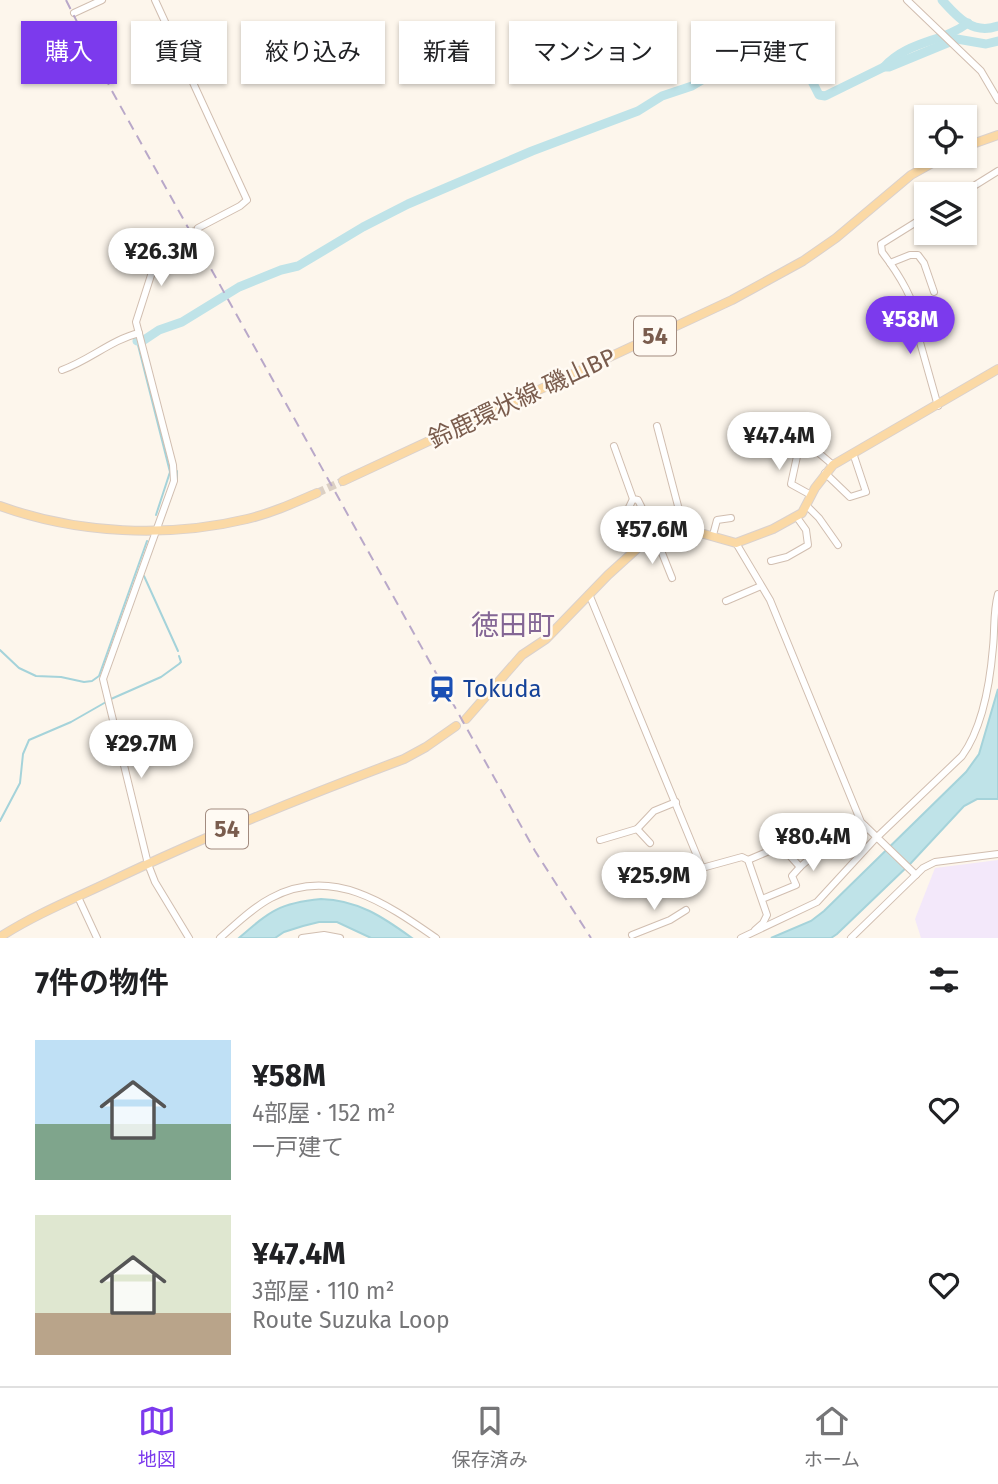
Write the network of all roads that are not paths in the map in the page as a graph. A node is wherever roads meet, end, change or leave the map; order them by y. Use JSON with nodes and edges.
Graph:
{"nodes":[{"id":1,"x":102,"y":0,"type":"edge"},
{"id":2,"x":155,"y":0,"type":"edge"},
{"id":3,"x":906,"y":0,"type":"edge"},
{"id":4,"x":74,"y":13,"type":"dead end"},
{"id":5,"x":998,"y":100,"type":"edge"},
{"id":6,"x":998,"y":135,"type":"edge"},
{"id":7,"x":977,"y":142,"type":"edge"},
{"id":8,"x":922,"y":168,"type":"edge"},
{"id":9,"x":998,"y":171,"type":"edge"},
{"id":10,"x":977,"y":184,"type":"edge"},
{"id":11,"x":914,"y":223,"type":"edge"},
{"id":12,"x":198,"y":228,"type":"tunnel mouth"},
{"id":13,"x":185,"y":235,"type":"tunnel mouth"},
{"id":14,"x":890,"y":262,"type":"junction"},
{"id":15,"x":934,"y":292,"type":"dead end"},
{"id":16,"x":139,"y":333,"type":"junction"},
{"id":17,"x":998,"y":369,"type":"edge"},
{"id":18,"x":62,"y":370,"type":"dead end"},
{"id":19,"x":938,"y":406,"type":"junction"},
{"id":20,"x":789,"y":419,"type":"dead end"},
{"id":21,"x":657,"y":426,"type":"dead end"},
{"id":22,"x":801,"y":438,"type":"junction"},
{"id":23,"x":614,"y":446,"type":"dead end"},
{"id":24,"x":852,"y":453,"type":"junction"},
{"id":25,"x":833,"y":465,"type":"junction"},
{"id":26,"x":825,"y":472,"type":"junction"},
{"id":27,"x":343,"y":481,"type":"tunnel mouth"},
{"id":28,"x":317,"y":493,"type":"tunnel mouth"},
{"id":29,"x":811,"y":495,"type":"junction"},
{"id":30,"x":633,"y":499,"type":"junction"},
{"id":31,"x":806,"y":505,"type":"junction"},
{"id":32,"x":0,"y":506,"type":"edge"},
{"id":33,"x":796,"y":516,"type":"junction"},
{"id":34,"x":731,"y":518,"type":"dead end"},
{"id":35,"x":155,"y":531,"type":"junction"},
{"id":36,"x":688,"y":534,"type":"junction"},
{"id":37,"x":713,"y":535,"type":"junction"},
{"id":38,"x":635,"y":541,"type":"dead end"},
{"id":39,"x":657,"y":543,"type":"junction"},
{"id":40,"x":736,"y":543,"type":"junction"},
{"id":41,"x":838,"y":545,"type":"dead end"},
{"id":42,"x":771,"y":561,"type":"dead end"},
{"id":43,"x":672,"y":578,"type":"dead end"},
{"id":44,"x":761,"y":586,"type":"junction"},
{"id":45,"x":589,"y":594,"type":"junction"},
{"id":46,"x":998,"y":594,"type":"edge"},
{"id":47,"x":726,"y":601,"type":"dead end"},
{"id":48,"x":997,"y":604,"type":"edge"},
{"id":49,"x":466,"y":719,"type":"dead end"},
{"id":50,"x":456,"y":726,"type":"dead end"},
{"id":51,"x":676,"y":803,"type":"junction"},
{"id":52,"x":865,"y":826,"type":"junction"},
{"id":53,"x":637,"y":829,"type":"junction"},
{"id":54,"x":879,"y":838,"type":"junction"},
{"id":55,"x":600,"y":840,"type":"dead end"},
{"id":56,"x":650,"y":843,"type":"dead end"},
{"id":57,"x":998,"y":853,"type":"edge"},
{"id":58,"x":748,"y":860,"type":"junction"},
{"id":59,"x":148,"y":863,"type":"junction"},
{"id":60,"x":800,"y":867,"type":"junction"},
{"id":61,"x":916,"y":875,"type":"junction"},
{"id":62,"x":78,"y":897,"type":"junction"},
{"id":63,"x":762,"y":899,"type":"junction"},
{"id":64,"x":685,"y":910,"type":"dead end"},
{"id":65,"x":750,"y":934,"type":"junction"},
{"id":66,"x":632,"y":935,"type":"dead end"},
{"id":67,"x":0,"y":937,"type":"edge"},
{"id":68,"x":97,"y":938,"type":"edge"},
{"id":69,"x":189,"y":938,"type":"edge"},
{"id":70,"x":220,"y":938,"type":"edge"},
{"id":71,"x":302,"y":938,"type":"edge"},
{"id":72,"x":341,"y":938,"type":"edge"},
{"id":73,"x":436,"y":938,"type":"edge"},
{"id":74,"x":741,"y":938,"type":"edge"},
{"id":75,"x":851,"y":938,"type":"edge"}],
"edges":[{"from":1,"to":4,"type":"street"},
{"from":2,"to":12,"type":"street"},
{"from":3,"to":5,"type":"street"},
{"from":6,"to":7,"type":"main road"},
{"from":8,"to":27,"type":"main road","name":"鈴鹿環状線 磯山BP","number":"54"},
{"from":9,"to":10,"type":"street"},
{"from":11,"to":14,"type":"street"},
{"from":13,"to":16,"type":"street"},
{"from":14,"to":15,"type":"street"},
{"from":14,"to":19,"type":"street"},
{"from":16,"to":18,"type":"street"},
{"from":16,"to":35,"type":"street"},
{"from":17,"to":19,"type":"main road"},
{"from":19,"to":24,"type":"main road"},
{"from":20,"to":22,"type":"street"},
{"from":21,"to":36,"type":"street"},
{"from":22,"to":25,"type":"street"},
{"from":22,"to":29,"type":"street"},
{"from":23,"to":30,"type":"street"},
{"from":24,"to":25,"type":"main road"},
{"from":24,"to":26,"type":"street"},
{"from":25,"to":26,"type":"main road"},
{"from":26,"to":29,"type":"main road"},
{"from":28,"to":35,"type":"main road"},
{"from":29,"to":31,"type":"main road"},
{"from":30,"to":38,"type":"street"},
{"from":30,"to":39,"type":"street"},
{"from":31,"to":33,"type":"main road"},
{"from":31,"to":41,"type":"street"},
{"from":32,"to":35,"type":"main road"},
{"from":33,"to":40,"type":"main road"},
{"from":33,"to":42,"type":"street"},
{"from":34,"to":37,"type":"street"},
{"from":35,"to":59,"type":"street"},
{"from":36,"to":37,"type":"main road"},
{"from":36,"to":39,"type":"main road"},
{"from":37,"to":40,"type":"main road"},
{"from":39,"to":43,"type":"street"},
{"from":39,"to":45,"type":"main road"},
{"from":40,"to":44,"type":"street"},
{"from":44,"to":47,"type":"street"},
{"from":44,"to":52,"type":"street"},
{"from":45,"to":49,"type":"main road"},
{"from":45,"to":51,"type":"street"},
{"from":46,"to":48,"type":"street"},
{"from":48,"to":54,"type":"street"},
{"from":50,"to":59,"type":"main road","number":"54"},
{"from":51,"to":53,"type":"street"},
{"from":51,"to":58,"type":"street"},
{"from":52,"to":54,"type":"street"},
{"from":52,"to":60,"type":"street"},
{"from":53,"to":55,"type":"street"},
{"from":53,"to":56,"type":"street"},
{"from":54,"to":61,"type":"street"},
{"from":54,"to":65,"type":"street"},
{"from":57,"to":61,"type":"street"},
{"from":58,"to":60,"type":"street"},
{"from":58,"to":63,"type":"street"},
{"from":59,"to":62,"type":"main road","number":"54"},
{"from":59,"to":69,"type":"street"},
{"from":60,"to":63,"type":"street"},
{"from":61,"to":75,"type":"street"},
{"from":62,"to":67,"type":"main road","number":"54"},
{"from":62,"to":68,"type":"street"},
{"from":63,"to":65,"type":"street"},
{"from":64,"to":66,"type":"street"},
{"from":65,"to":74,"type":"street"},
{"from":70,"to":73,"type":"street"},
{"from":71,"to":72,"type":"street"}]}
